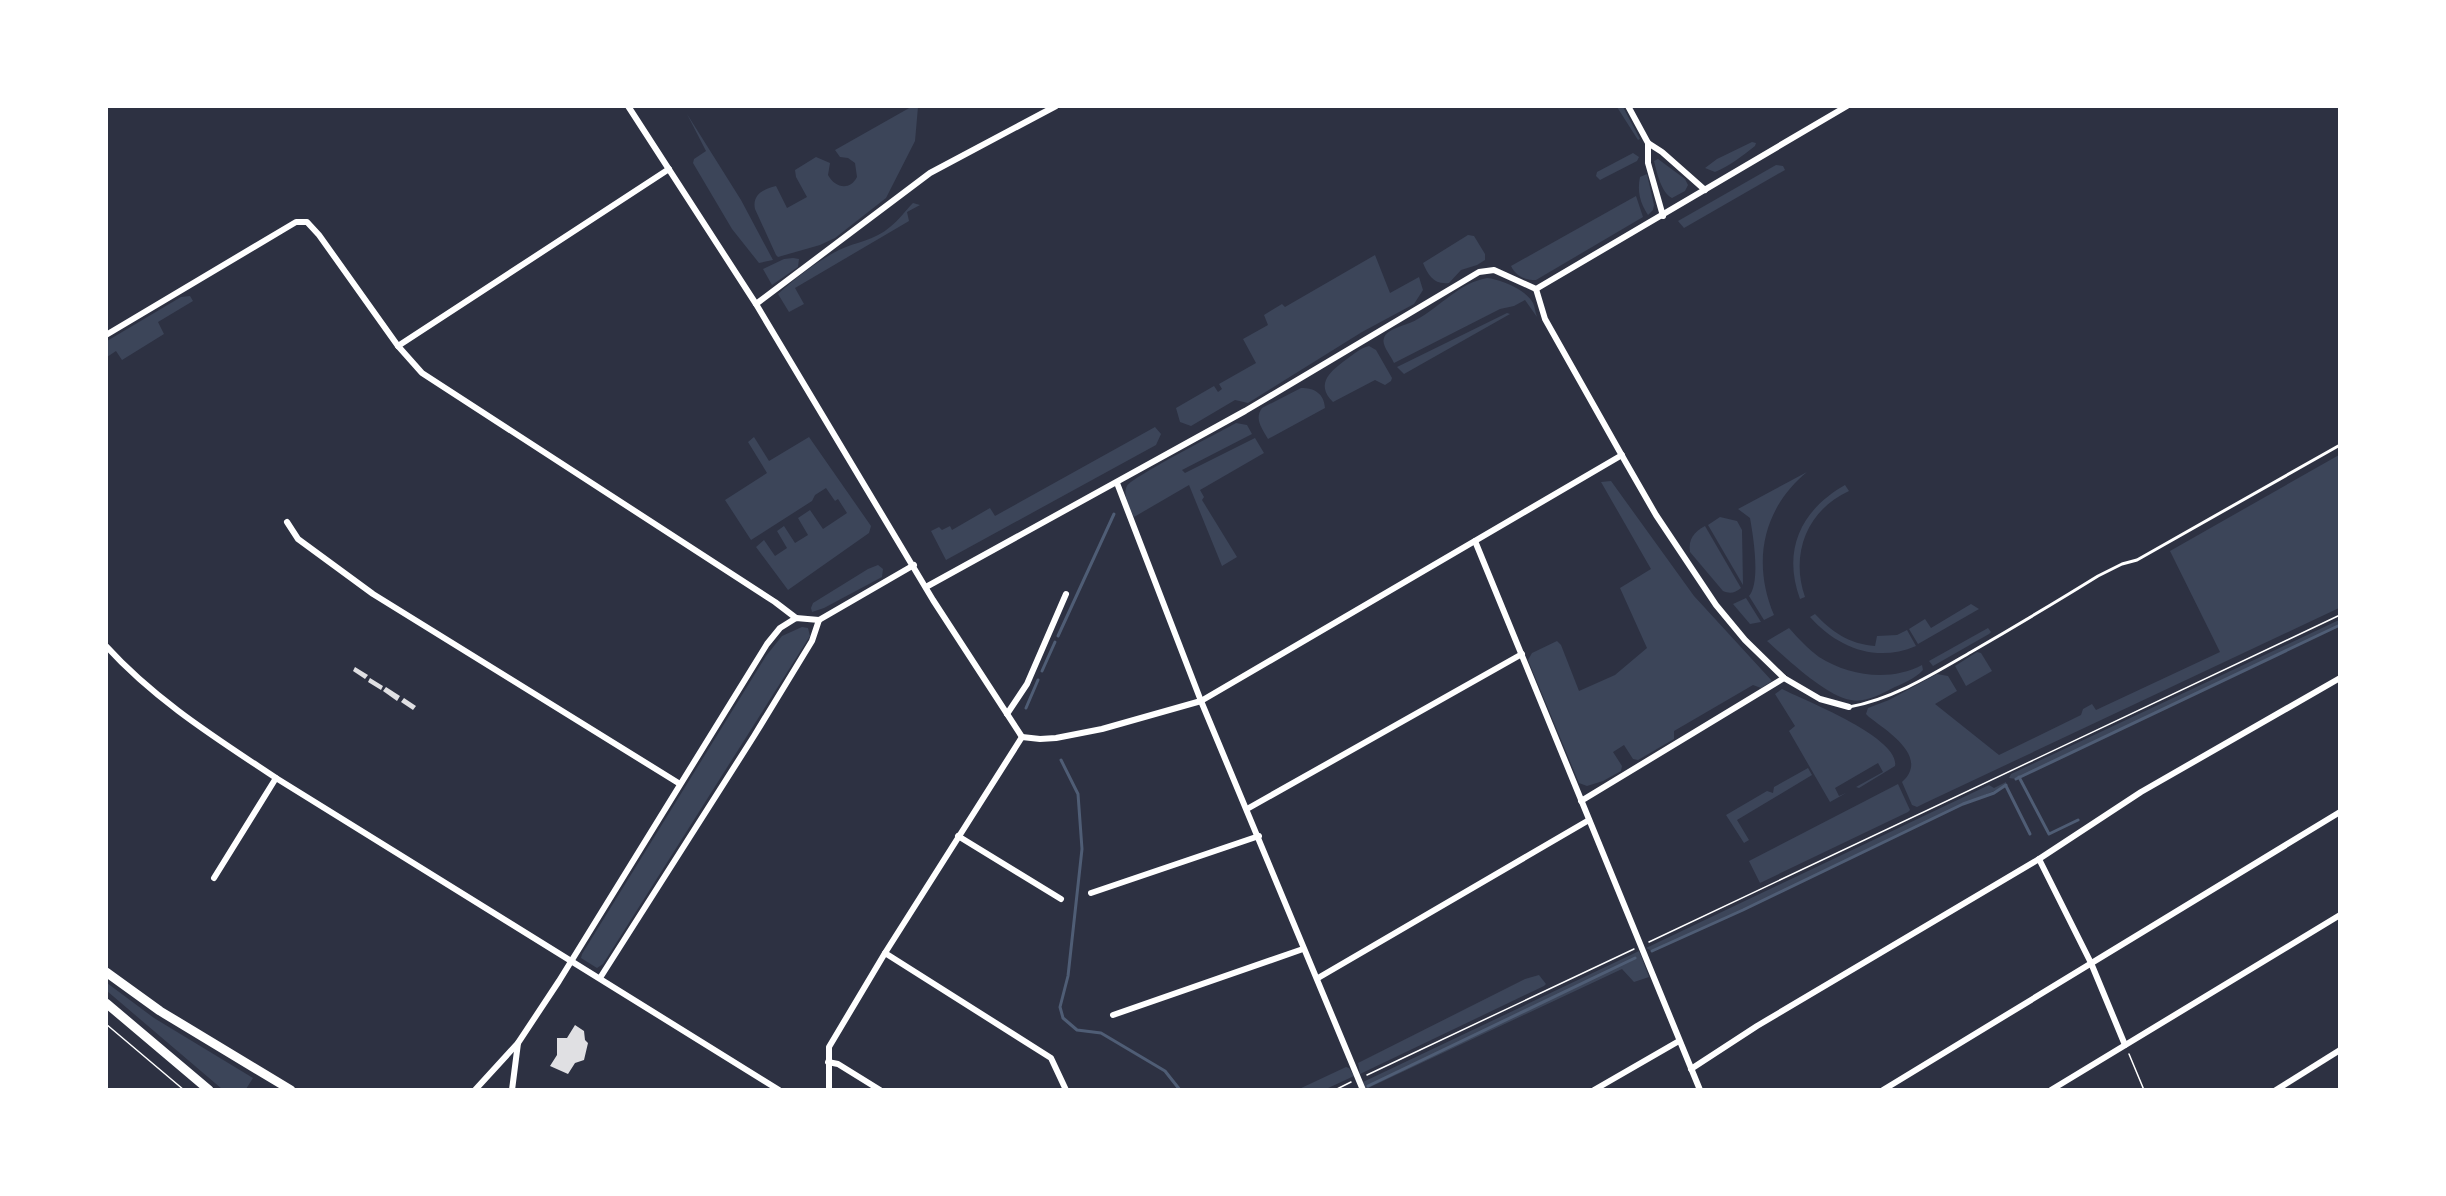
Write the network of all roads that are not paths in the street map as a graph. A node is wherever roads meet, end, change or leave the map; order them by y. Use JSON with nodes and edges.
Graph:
{"nodes":[{"id":1,"x":628,"y":106,"type":"edge"},
{"id":2,"x":1056,"y":106,"type":"edge"},
{"id":3,"x":1628,"y":106,"type":"edge"},
{"id":4,"x":1847,"y":106,"type":"edge"},
{"id":5,"x":1648,"y":143,"type":"junction"},
{"id":6,"x":669,"y":169,"type":"junction"},
{"id":7,"x":1705,"y":190,"type":"junction"},
{"id":8,"x":1662,"y":216,"type":"junction"},
{"id":9,"x":1536,"y":289,"type":"junction"},
{"id":10,"x":756,"y":304,"type":"junction"},
{"id":11,"x":106,"y":335,"type":"edge"},
{"id":12,"x":398,"y":346,"type":"junction"},
{"id":13,"x":2340,"y":445,"type":"edge"},
{"id":14,"x":1622,"y":455,"type":"junction"},
{"id":15,"x":1117,"y":483,"type":"junction"},
{"id":16,"x":287,"y":522,"type":"dead end"},
{"id":17,"x":1475,"y":541,"type":"junction"},
{"id":18,"x":914,"y":565,"type":"junction"},
{"id":19,"x":926,"y":587,"type":"junction"},
{"id":20,"x":1066,"y":594,"type":"dead end"},
{"id":21,"x":796,"y":618,"type":"junction"},
{"id":22,"x":819,"y":620,"type":"junction"},
{"id":23,"x":106,"y":646,"type":"edge"},
{"id":24,"x":1522,"y":654,"type":"junction"},
{"id":25,"x":1784,"y":678,"type":"junction"},
{"id":26,"x":2340,"y":678,"type":"edge"},
{"id":27,"x":1201,"y":701,"type":"junction"},
{"id":28,"x":1850,"y":706,"type":"joint"},
{"id":29,"x":1007,"y":714,"type":"junction"},
{"id":30,"x":1022,"y":737,"type":"junction"},
{"id":31,"x":276,"y":778,"type":"junction"},
{"id":32,"x":680,"y":784,"type":"junction"},
{"id":33,"x":1581,"y":801,"type":"junction"},
{"id":34,"x":1247,"y":809,"type":"junction"},
{"id":35,"x":2340,"y":812,"type":"edge"},
{"id":36,"x":1589,"y":820,"type":"junction"},
{"id":37,"x":958,"y":836,"type":"junction"},
{"id":38,"x":1259,"y":836,"type":"junction"},
{"id":39,"x":2039,"y":859,"type":"junction"},
{"id":40,"x":214,"y":878,"type":"dead end"},
{"id":41,"x":1091,"y":893,"type":"dead end"},
{"id":42,"x":1061,"y":899,"type":"dead end"},
{"id":43,"x":2340,"y":915,"type":"edge"},
{"id":44,"x":1303,"y":949,"type":"junction"},
{"id":45,"x":885,"y":953,"type":"junction"},
{"id":46,"x":571,"y":961,"type":"junction"},
{"id":47,"x":2091,"y":963,"type":"junction"},
{"id":48,"x":106,"y":972,"type":"edge"},
{"id":49,"x":600,"y":978,"type":"junction"},
{"id":50,"x":1318,"y":978,"type":"junction"},
{"id":51,"x":106,"y":1003,"type":"edge"},
{"id":52,"x":1113,"y":1015,"type":"dead end"},
{"id":53,"x":1679,"y":1041,"type":"junction"},
{"id":54,"x":518,"y":1043,"type":"junction"},
{"id":55,"x":2125,"y":1045,"type":"junction"},
{"id":56,"x":2340,"y":1050,"type":"edge"},
{"id":57,"x":828,"y":1062,"type":"junction"},
{"id":58,"x":1691,"y":1069,"type":"junction"},
{"id":59,"x":209,"y":1089,"type":"edge"},
{"id":60,"x":291,"y":1089,"type":"edge"},
{"id":61,"x":476,"y":1089,"type":"edge"},
{"id":62,"x":512,"y":1089,"type":"edge"},
{"id":63,"x":779,"y":1089,"type":"edge"},
{"id":64,"x":829,"y":1089,"type":"edge"},
{"id":65,"x":880,"y":1089,"type":"edge"},
{"id":66,"x":1066,"y":1089,"type":"edge"},
{"id":67,"x":1363,"y":1089,"type":"edge"},
{"id":68,"x":1594,"y":1089,"type":"edge"},
{"id":69,"x":1700,"y":1089,"type":"edge"},
{"id":70,"x":1883,"y":1089,"type":"edge"},
{"id":71,"x":2051,"y":1089,"type":"edge"},
{"id":72,"x":2276,"y":1089,"type":"edge"}],
"edges":[{"from":1,"to":6,"type":"street"},
{"from":2,"to":10,"type":"street"},
{"from":3,"to":5,"type":"street"},
{"from":4,"to":7,"type":"street"},
{"from":5,"to":7,"type":"street"},
{"from":5,"to":8,"type":"street"},
{"from":6,"to":10,"type":"street"},
{"from":6,"to":12,"type":"street"},
{"from":7,"to":8,"type":"street"},
{"from":8,"to":9,"type":"street"},
{"from":9,"to":14,"type":"street"},
{"from":9,"to":15,"type":"street"},
{"from":10,"to":18,"type":"street"},
{"from":11,"to":12,"type":"street"},
{"from":12,"to":21,"type":"street"},
{"from":13,"to":28,"type":"lane"},
{"from":14,"to":17,"type":"street"},
{"from":14,"to":25,"type":"street"},
{"from":15,"to":19,"type":"street"},
{"from":15,"to":27,"type":"street"},
{"from":16,"to":32,"type":"street"},
{"from":17,"to":24,"type":"street"},
{"from":17,"to":27,"type":"street"},
{"from":18,"to":19,"type":"street"},
{"from":18,"to":22,"type":"street"},
{"from":19,"to":29,"type":"street"},
{"from":20,"to":29,"type":"street"},
{"from":21,"to":22,"type":"street"},
{"from":21,"to":32,"type":"street"},
{"from":22,"to":49,"type":"street"},
{"from":23,"to":31,"type":"street"},
{"from":24,"to":33,"type":"street"},
{"from":24,"to":34,"type":"street"},
{"from":25,"to":28,"type":"street"},
{"from":25,"to":33,"type":"street"},
{"from":26,"to":39,"type":"street"},
{"from":27,"to":30,"type":"street"},
{"from":27,"to":34,"type":"street"},
{"from":29,"to":30,"type":"street"},
{"from":30,"to":37,"type":"street"},
{"from":31,"to":40,"type":"street"},
{"from":31,"to":46,"type":"street"},
{"from":32,"to":46,"type":"street"},
{"from":33,"to":36,"type":"street"},
{"from":34,"to":38,"type":"street"},
{"from":35,"to":47,"type":"street"},
{"from":36,"to":50,"type":"street"},
{"from":36,"to":53,"type":"street"},
{"from":37,"to":42,"type":"street"},
{"from":37,"to":45,"type":"street"},
{"from":38,"to":41,"type":"street"},
{"from":38,"to":44,"type":"street"},
{"from":39,"to":47,"type":"street"},
{"from":39,"to":58,"type":"street"},
{"from":43,"to":55,"type":"street"},
{"from":44,"to":50,"type":"street"},
{"from":44,"to":52,"type":"street"},
{"from":45,"to":57,"type":"street"},
{"from":45,"to":66,"type":"street"},
{"from":46,"to":49,"type":"street"},
{"from":46,"to":54,"type":"street"},
{"from":47,"to":55,"type":"street"},
{"from":47,"to":70,"type":"street"},
{"from":48,"to":60,"type":"main road"},
{"from":49,"to":63,"type":"street"},
{"from":50,"to":67,"type":"street"},
{"from":51,"to":59,"type":"main road"},
{"from":53,"to":58,"type":"street"},
{"from":53,"to":68,"type":"street"},
{"from":54,"to":61,"type":"street"},
{"from":54,"to":62,"type":"street"},
{"from":55,"to":71,"type":"street"},
{"from":56,"to":72,"type":"street"},
{"from":57,"to":64,"type":"street"},
{"from":57,"to":65,"type":"street"},
{"from":58,"to":69,"type":"street"}]}
